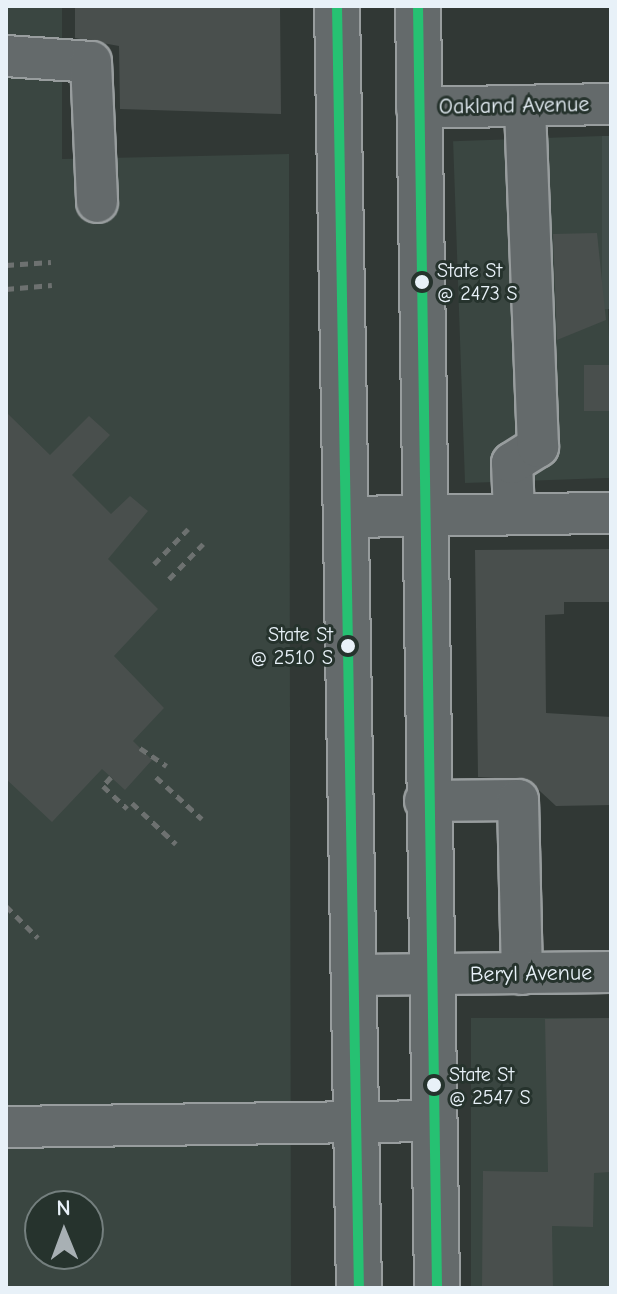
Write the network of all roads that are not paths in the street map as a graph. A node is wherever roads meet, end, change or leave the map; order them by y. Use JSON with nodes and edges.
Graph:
{"nodes":[{"id":1,"x":337,"y":6,"type":"edge"},
{"id":2,"x":418,"y":6,"type":"edge"},
{"id":3,"x":6,"y":56,"type":"edge"},
{"id":4,"x":611,"y":104,"type":"edge"},
{"id":5,"x":525,"y":106,"type":"junction"},
{"id":6,"x":417,"y":108,"type":"junction"},
{"id":7,"x":97,"y":202,"type":"dead end"},
{"id":8,"x":611,"y":513,"type":"edge"},
{"id":9,"x":514,"y":514,"type":"junction"},
{"id":10,"x":422,"y":516,"type":"junction"},
{"id":11,"x":347,"y":517,"type":"junction"},
{"id":12,"x":425,"y":801,"type":"junction"},
{"id":13,"x":611,"y":972,"type":"edge"},
{"id":14,"x":522,"y":974,"type":"junction"},
{"id":15,"x":355,"y":975,"type":"junction"},
{"id":16,"x":429,"y":975,"type":"junction"},
{"id":17,"x":434,"y":1121,"type":"junction"},
{"id":18,"x":356,"y":1122,"type":"junction"},
{"id":19,"x":6,"y":1127,"type":"edge"},
{"id":20,"x":359,"y":1288,"type":"edge"},
{"id":21,"x":437,"y":1288,"type":"edge"}],
"edges":[{"from":1,"to":11,"type":"main road"},
{"from":2,"to":6,"type":"main road"},
{"from":3,"to":7,"type":"street"},
{"from":4,"to":5,"type":"street","name":"Oakland Avenue"},
{"from":5,"to":6,"type":"street","name":"Oakland Avenue"},
{"from":5,"to":9,"type":"street"},
{"from":6,"to":10,"type":"main road"},
{"from":8,"to":9,"type":"street"},
{"from":9,"to":10,"type":"street"},
{"from":10,"to":11,"type":"street"},
{"from":10,"to":12,"type":"main road"},
{"from":11,"to":15,"type":"main road"},
{"from":12,"to":14,"type":"street"},
{"from":12,"to":16,"type":"main road"},
{"from":13,"to":14,"type":"street","name":"Beryl Avenue"},
{"from":14,"to":16,"type":"street","name":"Beryl Avenue"},
{"from":15,"to":16,"type":"street","name":"Beryl Avenue"},
{"from":15,"to":18,"type":"main road"},
{"from":16,"to":17,"type":"main road"},
{"from":17,"to":18,"type":"street"},
{"from":17,"to":21,"type":"main road"},
{"from":18,"to":19,"type":"street"},
{"from":18,"to":20,"type":"main road"}]}
